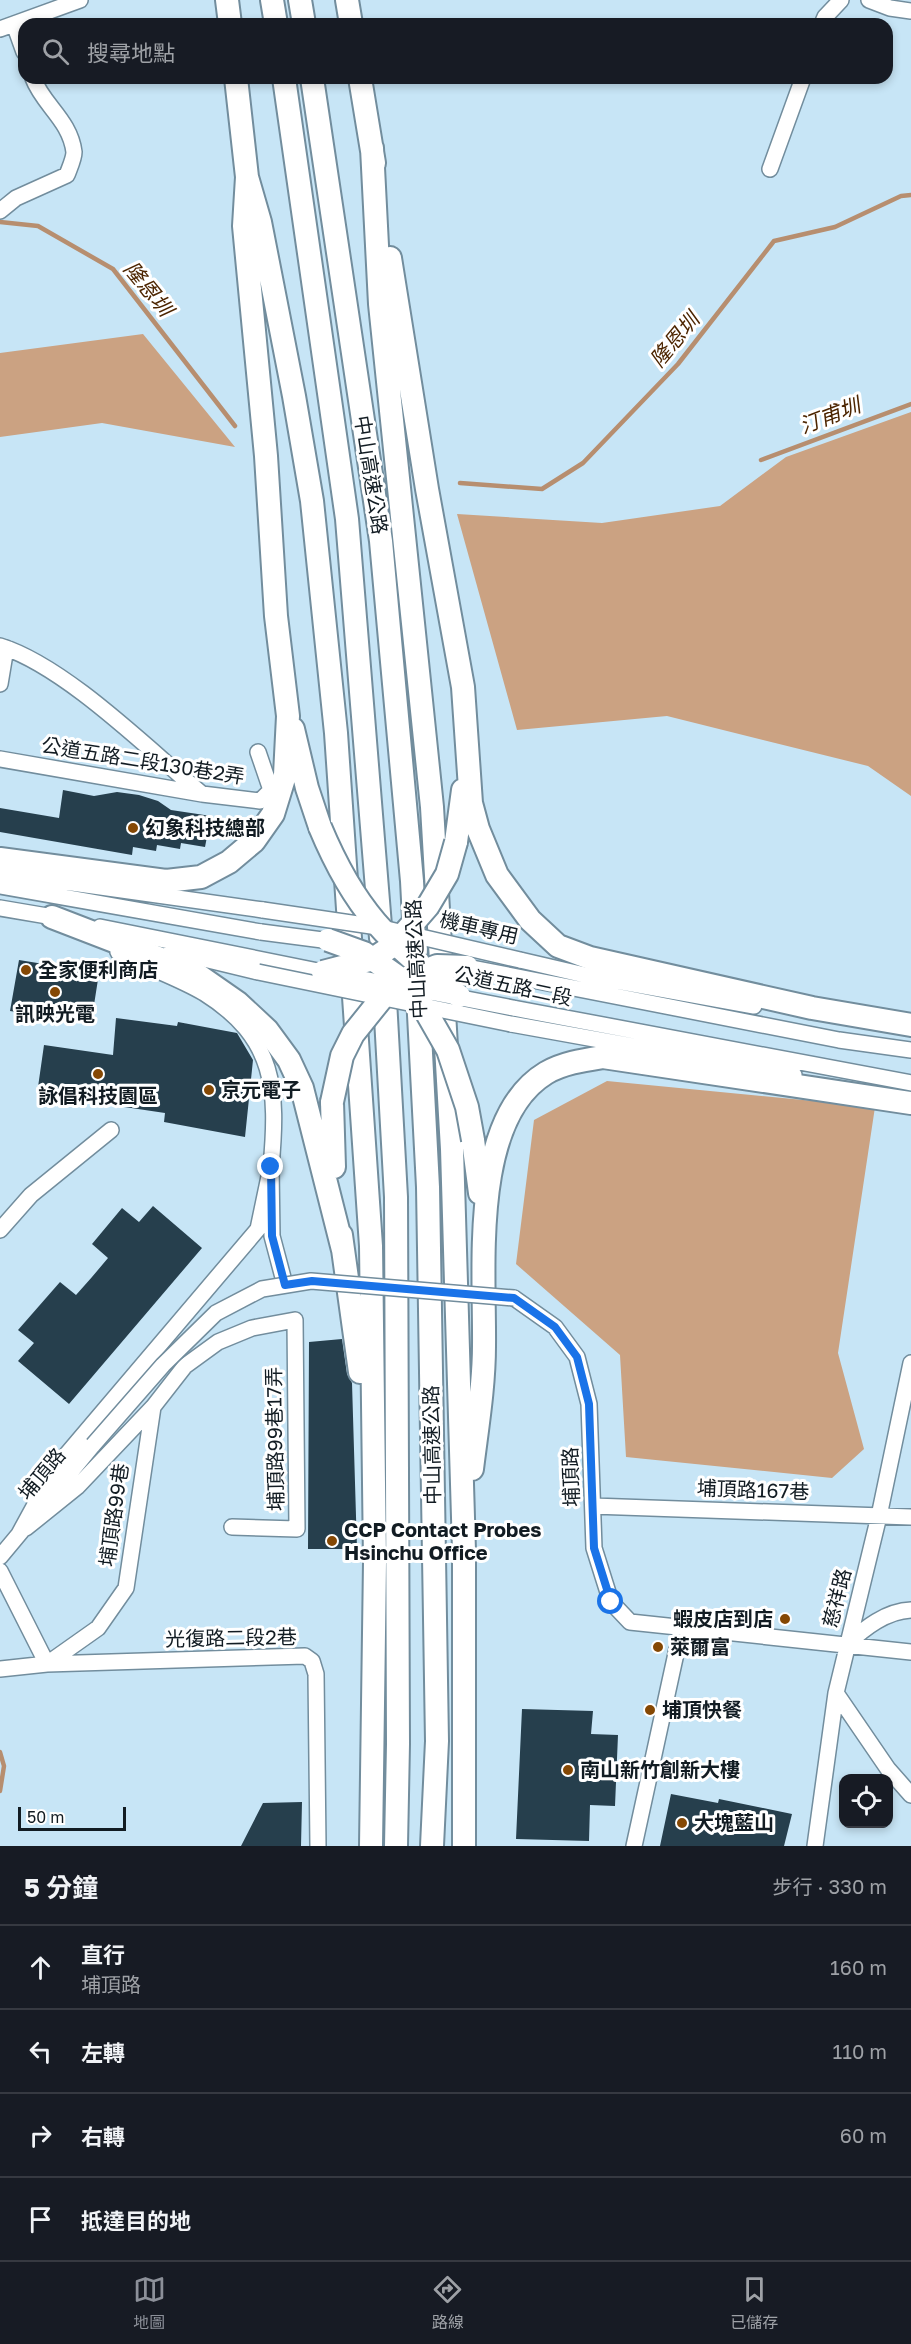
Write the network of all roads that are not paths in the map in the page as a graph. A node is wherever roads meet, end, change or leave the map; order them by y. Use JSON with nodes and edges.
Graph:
{"nodes":[{"id":1,"x":80,"y":0,"type":"edge"},
{"id":2,"x":227,"y":0,"type":"edge"},
{"id":3,"x":272,"y":0,"type":"edge"},
{"id":4,"x":300,"y":0,"type":"edge"},
{"id":5,"x":347,"y":0,"type":"edge"},
{"id":6,"x":841,"y":0,"type":"edge"},
{"id":7,"x":869,"y":0,"type":"edge"},
{"id":8,"x":61,"y":3,"type":"edge"},
{"id":9,"x":911,"y":11,"type":"edge"},
{"id":10,"x":27,"y":18,"type":"edge"},
{"id":11,"x":229,"y":18,"type":"edge"},
{"id":12,"x":275,"y":18,"type":"edge"},
{"id":13,"x":303,"y":18,"type":"edge"},
{"id":14,"x":350,"y":18,"type":"edge"},
{"id":15,"x":825,"y":18,"type":"edge"},
{"id":16,"x":7,"y":27,"type":"edge"},
{"id":17,"x":18,"y":43,"type":"edge"},
{"id":18,"x":36,"y":84,"type":"edge"},
{"id":19,"x":237,"y":84,"type":"edge"},
{"id":20,"x":285,"y":84,"type":"edge"},
{"id":21,"x":313,"y":84,"type":"edge"},
{"id":22,"x":361,"y":84,"type":"edge"},
{"id":23,"x":801,"y":84,"type":"edge"},
{"id":24,"x":372,"y":148,"type":"junction"},
{"id":25,"x":770,"y":169,"type":"dead end"},
{"id":26,"x":247,"y":177,"type":"junction"},
{"id":27,"x":0,"y":211,"type":"edge"},
{"id":28,"x":3,"y":647,"type":"edge"},
{"id":29,"x":0,"y":684,"type":"edge"},
{"id":30,"x":464,"y":687,"type":"junction"},
{"id":31,"x":288,"y":716,"type":"junction"},
{"id":32,"x":258,"y":752,"type":"dead end"},
{"id":33,"x":0,"y":759,"type":"edge"},
{"id":34,"x":202,"y":794,"type":"junction"},
{"id":35,"x":0,"y":859,"type":"edge"},
{"id":36,"x":0,"y":873,"type":"edge"},
{"id":37,"x":0,"y":886,"type":"edge"},
{"id":38,"x":0,"y":908,"type":"edge"},
{"id":39,"x":52,"y":917,"type":"junction"},
{"id":40,"x":378,"y":927,"type":"junction"},
{"id":41,"x":328,"y":940,"type":"joint"},
{"id":42,"x":258,"y":966,"type":"junction"},
{"id":43,"x":467,"y":967,"type":"joint"},
{"id":44,"x":401,"y":969,"type":"junction"},
{"id":45,"x":323,"y":972,"type":"junction"},
{"id":46,"x":459,"y":996,"type":"joint"},
{"id":47,"x":911,"y":1025,"type":"edge"},
{"id":48,"x":911,"y":1034,"type":"edge"},
{"id":49,"x":840,"y":1040,"type":"junction"},
{"id":50,"x":911,"y":1050,"type":"edge"},
{"id":51,"x":911,"y":1058,"type":"edge"},
{"id":52,"x":830,"y":1069,"type":"junction"},
{"id":53,"x":911,"y":1076,"type":"edge"},
{"id":54,"x":911,"y":1083,"type":"edge"},
{"id":55,"x":911,"y":1096,"type":"edge"},
{"id":56,"x":911,"y":1103,"type":"edge"},
{"id":57,"x":111,"y":1130,"type":"dead end"},
{"id":58,"x":271,"y":1167,"type":"junction"},
{"id":59,"x":0,"y":1230,"type":"edge"},
{"id":60,"x":486,"y":1230,"type":"junction"},
{"id":61,"x":343,"y":1250,"type":"junction"},
{"id":62,"x":285,"y":1285,"type":"junction"},
{"id":63,"x":295,"y":1320,"type":"joint"},
{"id":64,"x":911,"y":1363,"type":"edge"},
{"id":65,"x":153,"y":1407,"type":"junction"},
{"id":66,"x":904,"y":1428,"type":"edge"},
{"id":67,"x":593,"y":1506,"type":"junction"},
{"id":68,"x":879,"y":1516,"type":"junction"},
{"id":69,"x":911,"y":1516,"type":"edge"},
{"id":70,"x":232,"y":1527,"type":"dead end"},
{"id":71,"x":19,"y":1534,"type":"junction"},
{"id":72,"x":464,"y":1551,"type":"junction"},
{"id":73,"x":0,"y":1557,"type":"edge"},
{"id":74,"x":375,"y":1562,"type":"junction"},
{"id":75,"x":0,"y":1571,"type":"edge"},
{"id":76,"x":911,"y":1610,"type":"edge"},
{"id":77,"x":682,"y":1626,"type":"junction"},
{"id":78,"x":847,"y":1644,"type":"junction"},
{"id":79,"x":911,"y":1652,"type":"edge"},
{"id":80,"x":47,"y":1664,"type":"junction"},
{"id":81,"x":0,"y":1669,"type":"edge"},
{"id":82,"x":836,"y":1693,"type":"junction"},
{"id":83,"x":905,"y":1780,"type":"edge"},
{"id":84,"x":911,"y":1795,"type":"edge"},
{"id":85,"x":318,"y":1846,"type":"edge"},
{"id":86,"x":372,"y":1846,"type":"edge"},
{"id":87,"x":396,"y":1846,"type":"edge"},
{"id":88,"x":432,"y":1846,"type":"edge"},
{"id":89,"x":464,"y":1846,"type":"edge"},
{"id":90,"x":634,"y":1846,"type":"edge"},
{"id":91,"x":815,"y":1846,"type":"edge"}],
"edges":[{"from":1,"to":8,"type":"street"},
{"from":2,"to":11,"type":"highway"},
{"from":3,"to":12,"type":"highway"},
{"from":4,"to":13,"type":"highway"},
{"from":5,"to":14,"type":"highway"},
{"from":6,"to":15,"type":"street"},
{"from":7,"to":9,"type":"street"},
{"from":8,"to":10,"type":"street"},
{"from":16,"to":17,"type":"street"},
{"from":18,"to":27,"type":"street"},
{"from":19,"to":26,"type":"highway"},
{"from":20,"to":87,"type":"highway","name":"中山高速公路"},
{"from":21,"to":88,"type":"highway","name":"中山高速公路"},
{"from":22,"to":24,"type":"highway"},
{"from":23,"to":25,"type":"street"},
{"from":24,"to":30,"type":"highway"},
{"from":24,"to":72,"type":"highway"},
{"from":26,"to":31,"type":"highway"},
{"from":26,"to":74,"type":"highway"},
{"from":28,"to":29,"type":"street"},
{"from":28,"to":34,"type":"street"},
{"from":30,"to":44,"type":"highway","bridge":true},
{"from":30,"to":47,"type":"highway"},
{"from":31,"to":35,"type":"highway"},
{"from":31,"to":40,"type":"highway","bridge":true},
{"from":32,"to":34,"type":"street","name":"公道五路二段130巷2弄"},
{"from":33,"to":34,"type":"street","name":"公道五路二段130巷2弄"},
{"from":36,"to":40,"type":"street","bridge":true},
{"from":37,"to":41,"type":"street","bridge":true},
{"from":38,"to":39,"type":"street"},
{"from":39,"to":42,"type":"street","name":"機車專用"},
{"from":39,"to":58,"type":"street"},
{"from":39,"to":61,"type":"highway"},
{"from":40,"to":44,"type":"highway","bridge":true},
{"from":41,"to":44,"type":"highway","bridge":true},
{"from":42,"to":44,"type":"street","name":"機車專用","bridge":true},
{"from":42,"to":45,"type":"street"},
{"from":43,"to":44,"type":"highway","bridge":true},
{"from":43,"to":49,"type":"street","name":"公道五路二段"},
{"from":44,"to":45,"type":"highway","bridge":true},
{"from":44,"to":45,"type":"street","bridge":true},
{"from":44,"to":46,"type":"highway","bridge":true},
{"from":44,"to":48,"type":"street","name":"機車專用","bridge":true},
{"from":44,"to":55,"type":"street","name":"機車專用","bridge":true},
{"from":44,"to":60,"type":"highway","bridge":true},
{"from":44,"to":61,"type":"highway","bridge":true},
{"from":46,"to":52,"type":"street","name":"公道五路二段","bridge":true},
{"from":49,"to":50,"type":"street","name":"公道五路二段"},
{"from":49,"to":51,"type":"street"},
{"from":52,"to":53,"type":"street"},
{"from":52,"to":54,"type":"street","name":"公道五路二段"},
{"from":56,"to":60,"type":"highway"},
{"from":57,"to":59,"type":"street"},
{"from":58,"to":62,"type":"street"},
{"from":58,"to":71,"type":"street"},
{"from":60,"to":72,"type":"highway"},
{"from":61,"to":74,"type":"highway"},
{"from":62,"to":67,"type":"street","name":"埔頂路","bridge":true},
{"from":62,"to":71,"type":"street","name":"埔頂路","bridge":true},
{"from":63,"to":65,"type":"street","name":"埔頂路99巷"},
{"from":63,"to":70,"type":"street","name":"埔頂路99巷17弄"},
{"from":64,"to":66,"type":"street","name":"慈祥路"},
{"from":65,"to":71,"type":"street"},
{"from":65,"to":80,"type":"street","name":"埔頂路99巷"},
{"from":66,"to":68,"type":"street","name":"慈祥路"},
{"from":67,"to":68,"type":"street","name":"埔頂路167巷"},
{"from":67,"to":77,"type":"street","name":"埔頂路"},
{"from":68,"to":69,"type":"street","name":"埔頂路167巷"},
{"from":68,"to":78,"type":"street","name":"慈祥路"},
{"from":71,"to":73,"type":"street","name":"埔頂路"},
{"from":72,"to":89,"type":"highway"},
{"from":74,"to":86,"type":"highway"},
{"from":75,"to":80,"type":"street"},
{"from":76,"to":78,"type":"street"},
{"from":77,"to":78,"type":"street","name":"埔頂路"},
{"from":77,"to":90,"type":"street"},
{"from":78,"to":79,"type":"street","name":"埔頂路"},
{"from":78,"to":82,"type":"street","name":"慈祥路"},
{"from":80,"to":81,"type":"street","name":"光復路二段2巷"},
{"from":80,"to":85,"type":"street","name":"光復路二段2巷"},
{"from":82,"to":83,"type":"street"},
{"from":82,"to":91,"type":"street","name":"慈祥路"},
{"from":83,"to":84,"type":"street"}]}
